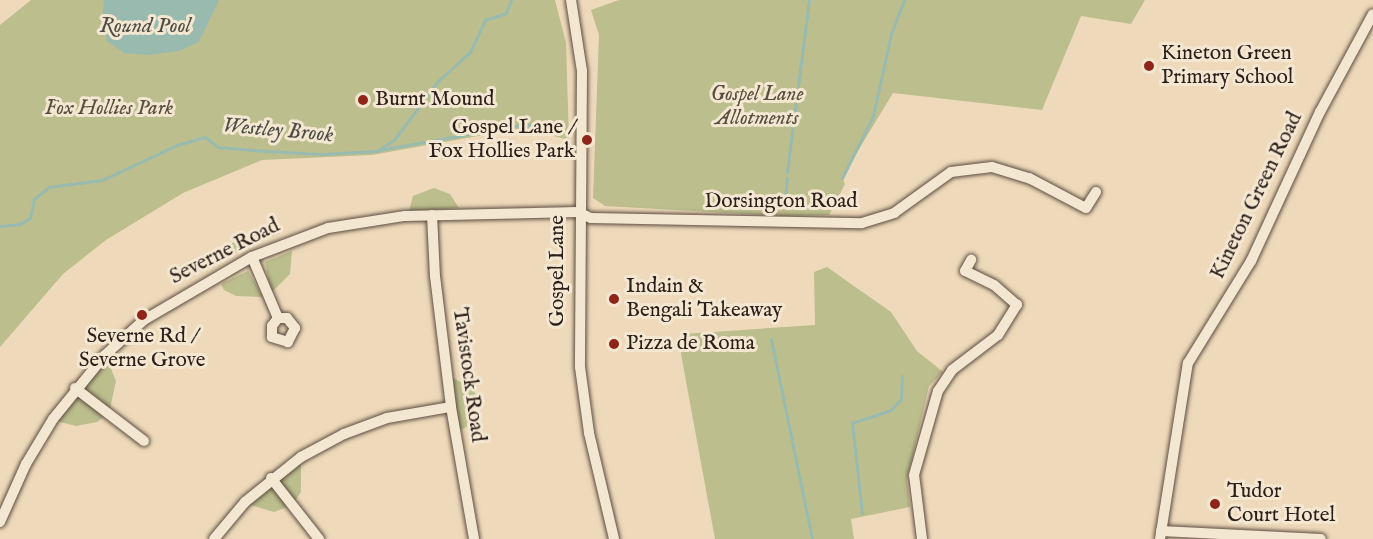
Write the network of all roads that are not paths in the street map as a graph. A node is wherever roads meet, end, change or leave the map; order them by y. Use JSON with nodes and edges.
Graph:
{"nodes":[{"id":1,"x":570,"y":0,"type":"edge"},
{"id":2,"x":1373,"y":14,"type":"edge"},
{"id":3,"x":1096,"y":192,"type":"dead end"},
{"id":4,"x":578,"y":212,"type":"junction"},
{"id":5,"x":432,"y":215,"type":"junction"},
{"id":6,"x":252,"y":257,"type":"junction"},
{"id":7,"x":972,"y":260,"type":"dead end"},
{"id":8,"x":278,"y":318,"type":"dead end"},
{"id":9,"x":75,"y":388,"type":"junction"},
{"id":10,"x":451,"y":407,"type":"junction"},
{"id":11,"x":144,"y":441,"type":"dead end"},
{"id":12,"x":271,"y":478,"type":"junction"},
{"id":13,"x":0,"y":522,"type":"edge"},
{"id":14,"x":1160,"y":535,"type":"edge"},
{"id":15,"x":214,"y":539,"type":"edge"},
{"id":16,"x":319,"y":539,"type":"edge"},
{"id":17,"x":474,"y":539,"type":"edge"},
{"id":18,"x":614,"y":539,"type":"edge"},
{"id":19,"x":922,"y":539,"type":"edge"},
{"id":20,"x":1321,"y":539,"type":"edge"}],
"edges":[{"from":1,"to":4,"type":"street","name":"Gospel Lane"},
{"from":2,"to":14,"type":"street","name":"Kineton Green Road"},
{"from":3,"to":4,"type":"street","name":"Dorsington Road"},
{"from":4,"to":5,"type":"street","name":"Severne Road"},
{"from":4,"to":18,"type":"street","name":"Gospel Lane"},
{"from":5,"to":6,"type":"street","name":"Severne Road"},
{"from":5,"to":10,"type":"street","name":"Tavistock Road"},
{"from":6,"to":8,"type":"street"},
{"from":6,"to":9,"type":"street","name":"Severne Road"},
{"from":7,"to":19,"type":"street"},
{"from":9,"to":11,"type":"street"},
{"from":9,"to":13,"type":"street","name":"Severne Road"},
{"from":10,"to":12,"type":"street"},
{"from":10,"to":17,"type":"street","name":"Tavistock Road"},
{"from":12,"to":15,"type":"street"},
{"from":12,"to":16,"type":"street"},
{"from":14,"to":20,"type":"street"}]}
